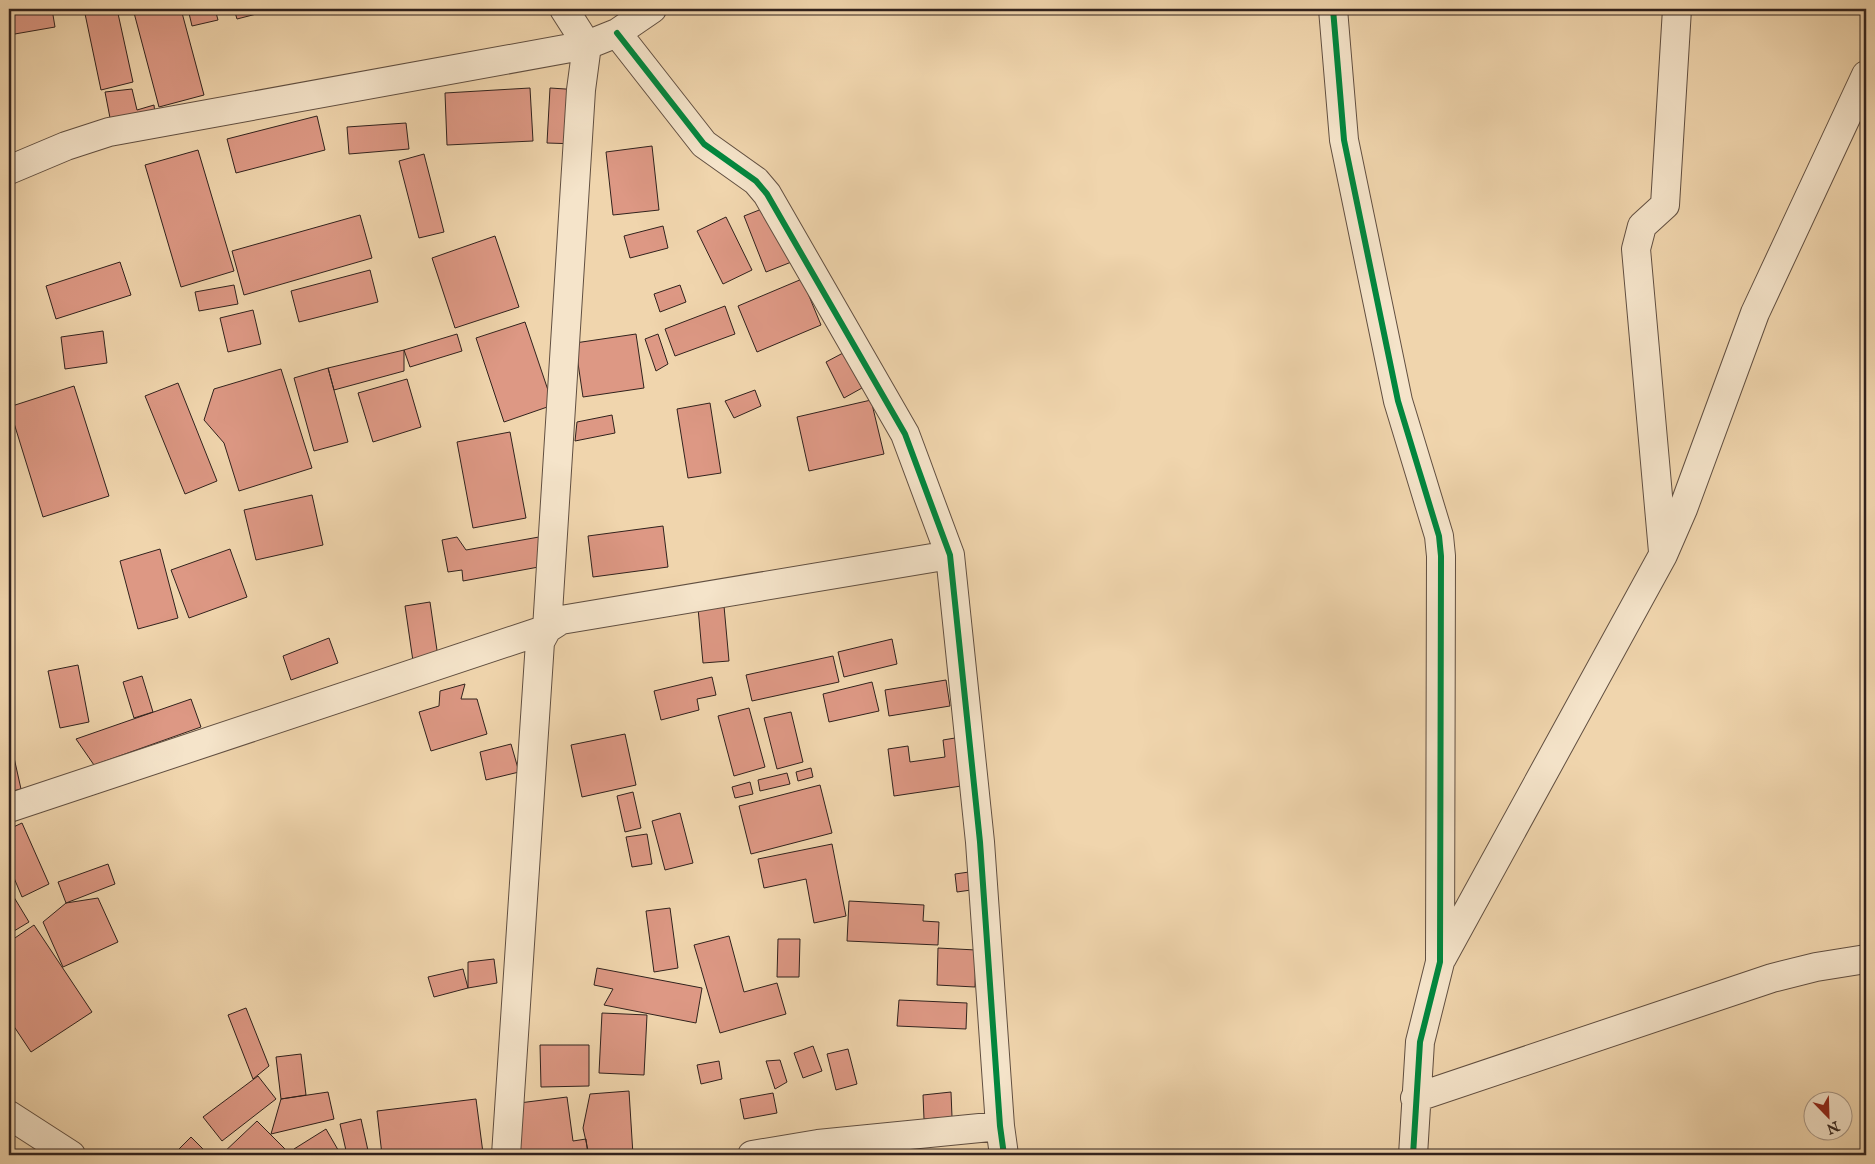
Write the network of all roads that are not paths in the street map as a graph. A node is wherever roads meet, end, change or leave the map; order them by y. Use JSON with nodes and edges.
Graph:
{"nodes":[{"id":1,"x":564,"y":9,"type":"edge"},
{"id":2,"x":652,"y":9,"type":"edge"},
{"id":3,"x":1332,"y":9,"type":"edge"},
{"id":4,"x":1677,"y":9,"type":"edge"},
{"id":5,"x":617,"y":33,"type":"junction"},
{"id":6,"x":587,"y":45,"type":"junction"},
{"id":7,"x":1863,"y":91,"type":"edge"},
{"id":8,"x":9,"y":170,"type":"edge"},
{"id":9,"x":950,"y":555,"type":"junction"},
{"id":10,"x":1663,"y":555,"type":"junction"},
{"id":11,"x":547,"y":629,"type":"junction"},
{"id":12,"x":9,"y":808,"type":"edge"},
{"id":13,"x":1866,"y":959,"type":"edge"},
{"id":14,"x":1440,"y":962,"type":"junction"},
{"id":15,"x":1415,"y":1098,"type":"junction"},
{"id":16,"x":9,"y":1115,"type":"edge"},
{"id":17,"x":1000,"y":1126,"type":"junction"},
{"id":18,"x":71,"y":1155,"type":"edge"},
{"id":19,"x":506,"y":1155,"type":"edge"},
{"id":20,"x":752,"y":1155,"type":"edge"},
{"id":21,"x":1004,"y":1155,"type":"edge"},
{"id":22,"x":1413,"y":1155,"type":"edge"}],
"edges":[{"from":1,"to":6,"type":"street"},
{"from":2,"to":5,"type":"street"},
{"from":3,"to":14,"type":"street"},
{"from":4,"to":10,"type":"street"},
{"from":5,"to":6,"type":"street"},
{"from":5,"to":9,"type":"street"},
{"from":6,"to":8,"type":"street"},
{"from":6,"to":11,"type":"street"},
{"from":7,"to":10,"type":"street"},
{"from":9,"to":11,"type":"street"},
{"from":9,"to":17,"type":"street"},
{"from":10,"to":14,"type":"street"},
{"from":11,"to":12,"type":"street"},
{"from":11,"to":19,"type":"street"},
{"from":13,"to":15,"type":"street"},
{"from":14,"to":15,"type":"street"},
{"from":15,"to":22,"type":"street"},
{"from":16,"to":18,"type":"street"},
{"from":17,"to":20,"type":"street"},
{"from":17,"to":21,"type":"street"}]}
